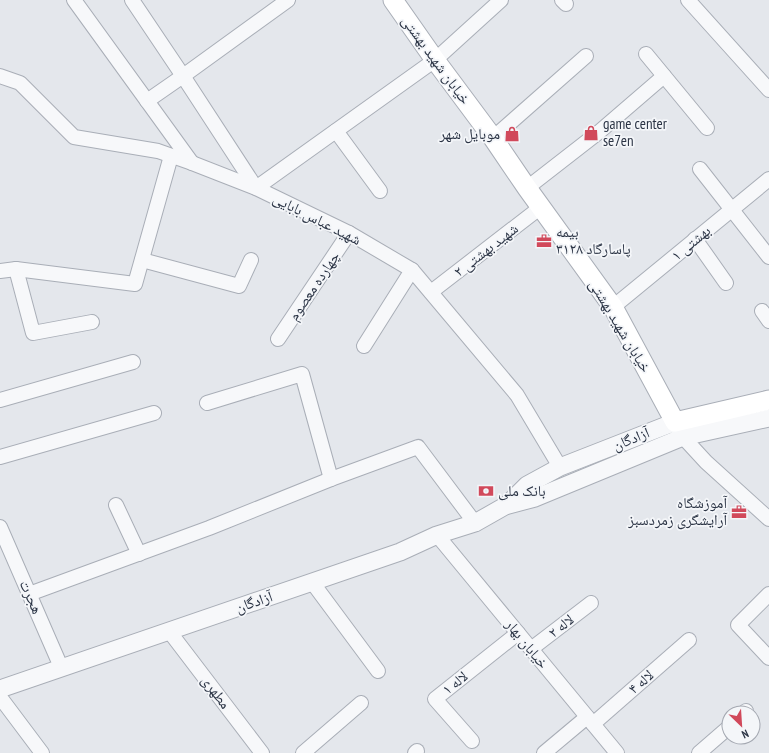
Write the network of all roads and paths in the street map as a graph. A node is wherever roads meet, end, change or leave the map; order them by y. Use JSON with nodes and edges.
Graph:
{"nodes":[{"id":1,"x":74,"y":0,"type":"edge"},
{"id":2,"x":132,"y":0,"type":"edge"},
{"id":3,"x":288,"y":0,"type":"edge"},
{"id":4,"x":393,"y":0,"type":"edge"},
{"id":5,"x":688,"y":0,"type":"edge"},
{"id":6,"x":496,"y":1,"type":"edge"},
{"id":7,"x":646,"y":54,"type":"dead end"},
{"id":8,"x":586,"y":56,"type":"dead end"},
{"id":9,"x":435,"y":60,"type":"junction"},
{"id":10,"x":0,"y":76,"type":"edge"},
{"id":11,"x":183,"y":76,"type":"junction"},
{"id":12,"x":664,"y":76,"type":"junction"},
{"id":13,"x":769,"y":90,"type":"edge"},
{"id":14,"x":147,"y":101,"type":"junction"},
{"id":15,"x":707,"y":128,"type":"dead end"},
{"id":16,"x":336,"y":131,"type":"junction"},
{"id":17,"x":493,"y":138,"type":"junction"},
{"id":18,"x":171,"y":156,"type":"junction"},
{"id":19,"x":192,"y":163,"type":"junction"},
{"id":20,"x":700,"y":168,"type":"dead end"},
{"id":21,"x":769,"y":179,"type":"edge"},
{"id":22,"x":256,"y":188,"type":"junction"},
{"id":23,"x":527,"y":188,"type":"junction"},
{"id":24,"x":380,"y":191,"type":"dead end"},
{"id":25,"x":541,"y":207,"type":"junction"},
{"id":26,"x":732,"y":209,"type":"junction"},
{"id":27,"x":349,"y":233,"type":"junction"},
{"id":28,"x":695,"y":239,"type":"junction"},
{"id":29,"x":769,"y":257,"type":"edge"},
{"id":30,"x":142,"y":260,"type":"junction"},
{"id":31,"x":250,"y":260,"type":"dead end"},
{"id":32,"x":16,"y":268,"type":"junction"},
{"id":33,"x":412,"y":270,"type":"junction"},
{"id":34,"x":0,"y":271,"type":"edge"},
{"id":35,"x":726,"y":283,"type":"dead end"},
{"id":36,"x":431,"y":292,"type":"junction"},
{"id":37,"x":613,"y":308,"type":"junction"},
{"id":38,"x":92,"y":322,"type":"dead end"},
{"id":39,"x":278,"y":339,"type":"dead end"},
{"id":40,"x":364,"y":346,"type":"dead end"},
{"id":41,"x":133,"y":362,"type":"dead end"},
{"id":42,"x":0,"y":400,"type":"edge"},
{"id":43,"x":769,"y":400,"type":"edge"},
{"id":44,"x":207,"y":403,"type":"dead end"},
{"id":45,"x":154,"y":413,"type":"dead end"},
{"id":46,"x":769,"y":418,"type":"edge"},
{"id":47,"x":679,"y":429,"type":"junction"},
{"id":48,"x":0,"y":457,"type":"edge"},
{"id":49,"x":560,"y":467,"type":"junction"},
{"id":50,"x":331,"y":479,"type":"junction"},
{"id":51,"x":116,"y":505,"type":"dead end"},
{"id":52,"x":505,"y":506,"type":"junction"},
{"id":53,"x":769,"y":519,"type":"edge"},
{"id":54,"x":475,"y":523,"type":"junction"},
{"id":55,"x":0,"y":527,"type":"edge"},
{"id":56,"x":437,"y":535,"type":"junction"},
{"id":57,"x":138,"y":554,"type":"junction"},
{"id":58,"x":312,"y":582,"type":"junction"},
{"id":59,"x":29,"y":594,"type":"junction"},
{"id":60,"x":769,"y":594,"type":"edge"},
{"id":61,"x":590,"y":603,"type":"dead end"},
{"id":62,"x":169,"y":631,"type":"junction"},
{"id":63,"x":518,"y":633,"type":"junction"},
{"id":64,"x":689,"y":640,"type":"dead end"},
{"id":65,"x":531,"y":649,"type":"junction"},
{"id":66,"x":769,"y":658,"type":"edge"},
{"id":67,"x":61,"y":667,"type":"junction"},
{"id":68,"x":378,"y":671,"type":"dead end"},
{"id":69,"x":0,"y":689,"type":"edge"},
{"id":70,"x":0,"y":697,"type":"edge"},
{"id":71,"x":361,"y":703,"type":"dead end"},
{"id":72,"x":590,"y":721,"type":"junction"},
{"id":73,"x":721,"y":734,"type":"edge"},
{"id":74,"x":472,"y":741,"type":"dead end"},
{"id":75,"x":42,"y":753,"type":"edge"},
{"id":76,"x":262,"y":753,"type":"edge"},
{"id":77,"x":303,"y":753,"type":"edge"},
{"id":78,"x":544,"y":753,"type":"edge"},
{"id":79,"x":617,"y":753,"type":"edge"},
{"id":80,"x":700,"y":753,"type":"edge"}],
"edges":[{"from":1,"to":14,"type":"street"},
{"from":2,"to":11,"type":"street"},
{"from":3,"to":11,"type":"street"},
{"from":4,"to":9,"type":"main road","name":"خیابان شهید بهشتی"},
{"from":5,"to":13,"type":"street"},
{"from":6,"to":9,"type":"street"},
{"from":7,"to":12,"type":"street"},
{"from":8,"to":17,"type":"street"},
{"from":9,"to":16,"type":"street"},
{"from":9,"to":17,"type":"main road","name":"خیابان شهید بهشتی"},
{"from":10,"to":18,"type":"street","name":"شهید عباس بابایی"},
{"from":11,"to":14,"type":"street"},
{"from":11,"to":22,"type":"street"},
{"from":12,"to":15,"type":"street"},
{"from":12,"to":23,"type":"street"},
{"from":14,"to":19,"type":"street"},
{"from":16,"to":22,"type":"street"},
{"from":16,"to":24,"type":"street"},
{"from":17,"to":23,"type":"main road","name":"خیابان شهید بهشتی"},
{"from":18,"to":19,"type":"street","name":"شهید عباس بابایی"},
{"from":18,"to":30,"type":"street"},
{"from":19,"to":22,"type":"street","name":"شهید عباس بابایی"},
{"from":20,"to":26,"type":"street"},
{"from":21,"to":26,"type":"street","name":"بهشتی ۱"},
{"from":22,"to":27,"type":"street","name":"شهید عباس بابایی"},
{"from":23,"to":25,"type":"main road","name":"خیابان شهید بهشتی"},
{"from":25,"to":36,"type":"street","name":"شهید بهشتی ۲"},
{"from":25,"to":37,"type":"main road","name":"خیابان شهید بهشتی"},
{"from":26,"to":28,"type":"street","name":"بهشتی ۱"},
{"from":26,"to":29,"type":"street"},
{"from":27,"to":33,"type":"street","name":"شهید عباس بابایی"},
{"from":27,"to":39,"type":"street","name":"چهارده معصوم"},
{"from":28,"to":35,"type":"street"},
{"from":28,"to":37,"type":"street","name":"بهشتی ۱"},
{"from":30,"to":31,"type":"street"},
{"from":30,"to":32,"type":"street"},
{"from":32,"to":34,"type":"street"},
{"from":32,"to":38,"type":"street"},
{"from":33,"to":36,"type":"street","name":"شهید عباس بابایی"},
{"from":33,"to":40,"type":"street"},
{"from":36,"to":49,"type":"street","name":"شهید عباس بابایی"},
{"from":37,"to":47,"type":"main road","name":"خیابان شهید بهشتی"},
{"from":41,"to":42,"type":"street"},
{"from":43,"to":47,"type":"main road","name":"آزادگان"},
{"from":44,"to":50,"type":"street"},
{"from":45,"to":48,"type":"street"},
{"from":46,"to":47,"type":"street","name":"آزادگان"},
{"from":47,"to":49,"type":"street","name":"آزادگان"},
{"from":47,"to":52,"type":"street","name":"آزادگان"},
{"from":47,"to":53,"type":"street"},
{"from":49,"to":52,"type":"street","name":"آزادگان"},
{"from":50,"to":54,"type":"street"},
{"from":50,"to":57,"type":"street"},
{"from":51,"to":57,"type":"street"},
{"from":52,"to":54,"type":"street","name":"آزادگان"},
{"from":54,"to":56,"type":"street","name":"آزادگان"},
{"from":55,"to":59,"type":"street","name":"هجرت"},
{"from":56,"to":58,"type":"street","name":"آزادگان"},
{"from":56,"to":63,"type":"street","name":"خیابان بهار"},
{"from":57,"to":59,"type":"street"},
{"from":58,"to":62,"type":"street","name":"آزادگان"},
{"from":58,"to":68,"type":"street"},
{"from":59,"to":67,"type":"street","name":"هجرت"},
{"from":60,"to":66,"type":"street"},
{"from":61,"to":65,"type":"street","name":"لاله ۲"},
{"from":62,"to":67,"type":"street","name":"آزادگان"},
{"from":62,"to":76,"type":"street","name":"مطهری"},
{"from":63,"to":65,"type":"street","name":"خیابان بهار"},
{"from":63,"to":74,"type":"street","name":"لاله ۱"},
{"from":64,"to":72,"type":"street","name":"لاله ۴"},
{"from":65,"to":72,"type":"street","name":"خیابان بهار"},
{"from":67,"to":69,"type":"street","name":"آزادگان"},
{"from":70,"to":75,"type":"street"},
{"from":71,"to":77,"type":"street"},
{"from":72,"to":78,"type":"street","name":"لاله ۴"},
{"from":72,"to":79,"type":"street","name":"خیابان بهار"},
{"from":73,"to":80,"type":"street"}]}
